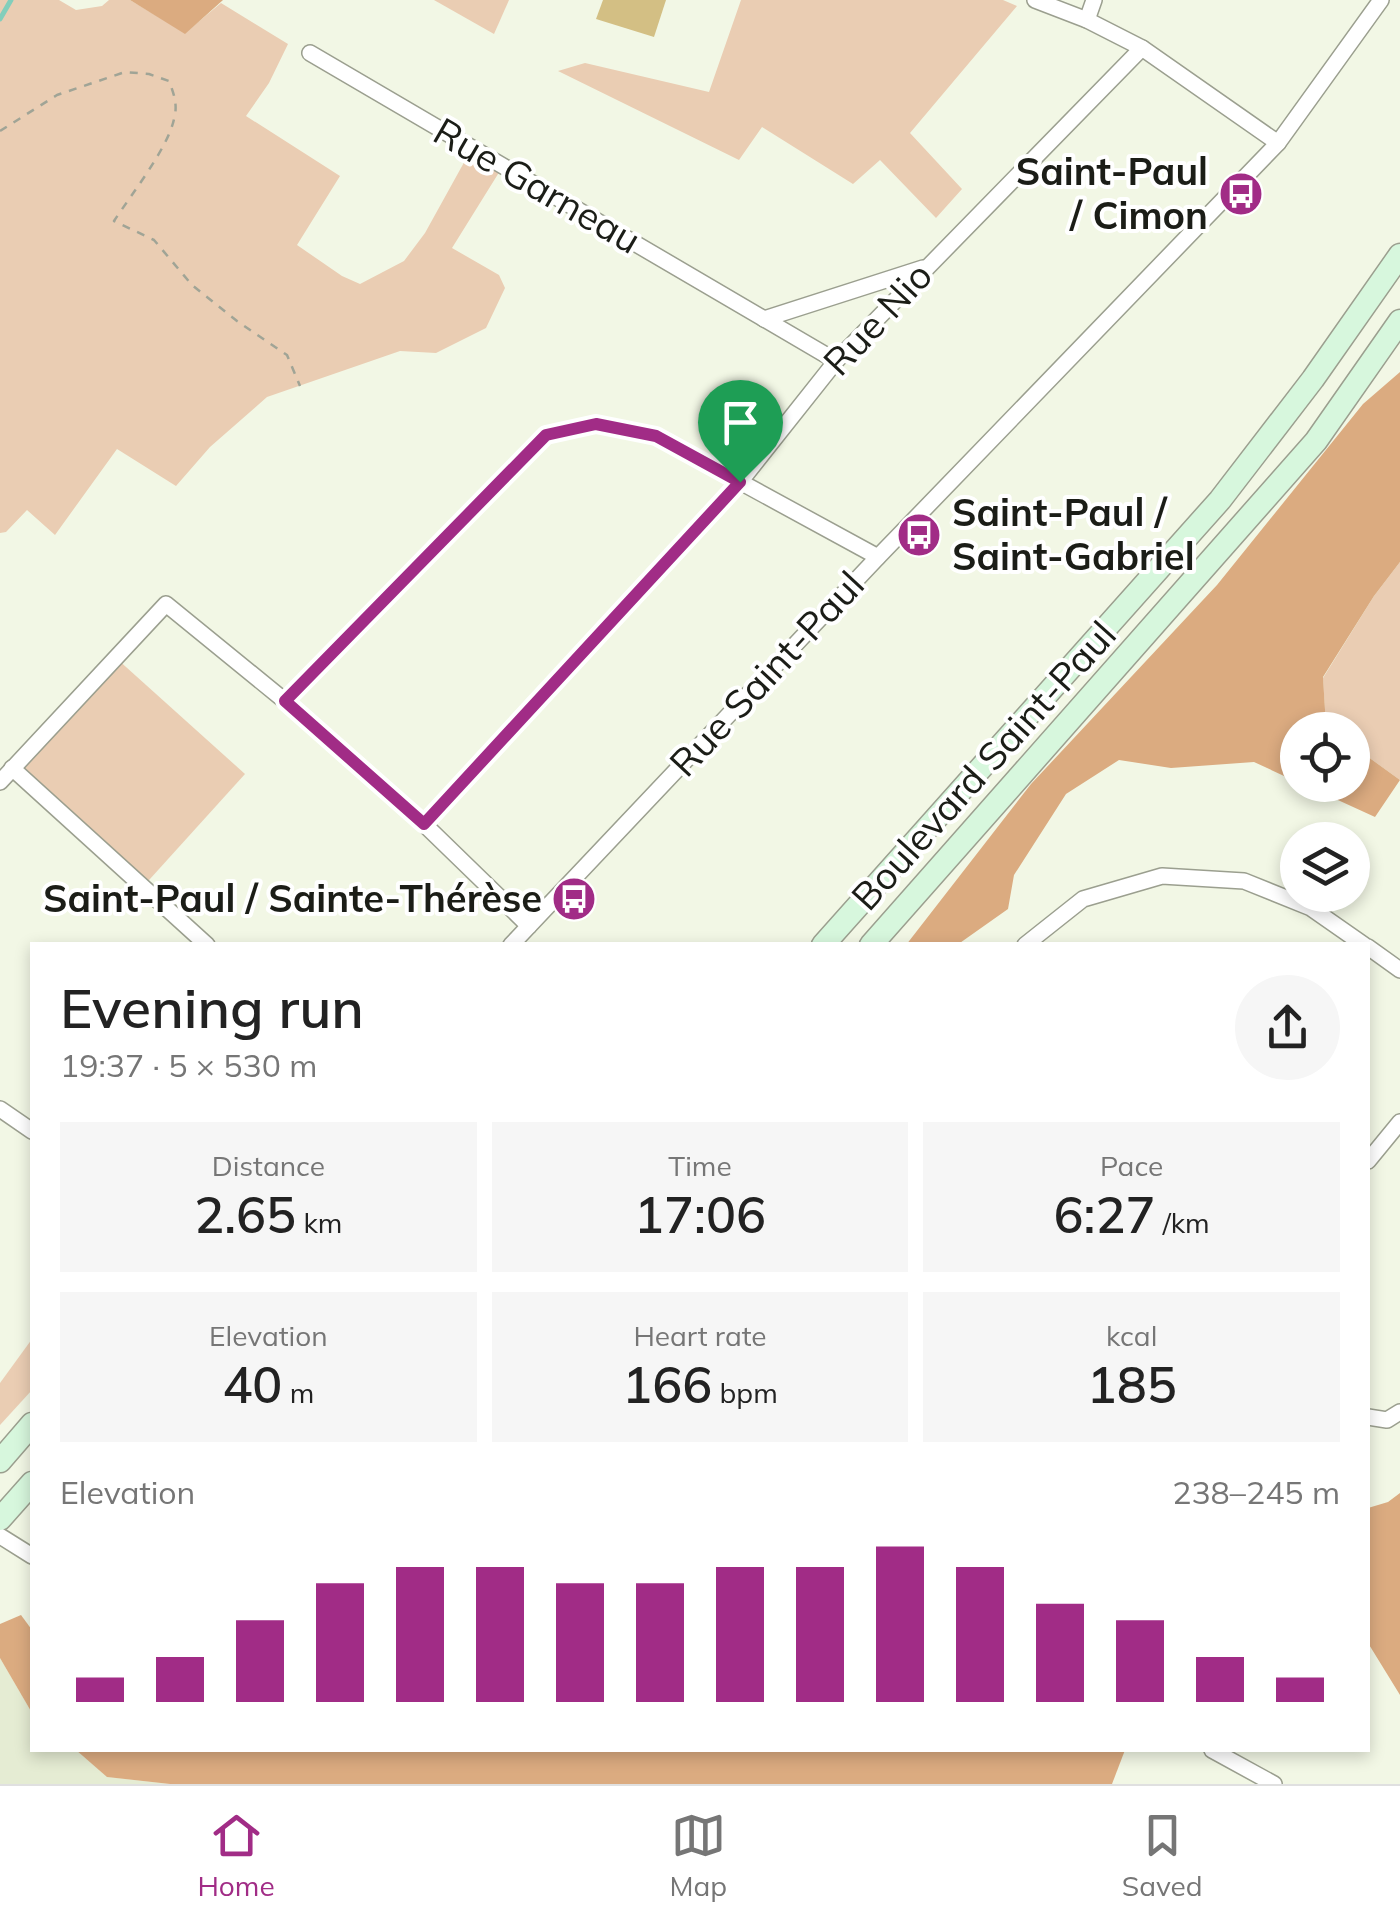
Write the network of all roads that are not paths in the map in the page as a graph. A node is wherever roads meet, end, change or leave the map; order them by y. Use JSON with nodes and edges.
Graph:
{"nodes":[{"id":1,"x":1035,"y":0,"type":"edge"},
{"id":2,"x":1094,"y":0,"type":"edge"},
{"id":3,"x":1380,"y":0,"type":"edge"},
{"id":4,"x":1087,"y":20,"type":"junction"},
{"id":5,"x":1142,"y":48,"type":"junction"},
{"id":6,"x":310,"y":53,"type":"dead end"},
{"id":7,"x":1278,"y":143,"type":"junction"},
{"id":8,"x":1400,"y":255,"type":"edge"},
{"id":9,"x":927,"y":267,"type":"junction"},
{"id":10,"x":764,"y":319,"type":"junction"},
{"id":11,"x":1400,"y":321,"type":"edge"},
{"id":12,"x":836,"y":361,"type":"junction"},
{"id":13,"x":740,"y":482,"type":"junction"},
{"id":14,"x":878,"y":557,"type":"junction"},
{"id":15,"x":285,"y":701,"type":"junction"},
{"id":16,"x":12,"y":768,"type":"junction"},
{"id":17,"x":0,"y":782,"type":"edge"},
{"id":18,"x":424,"y":824,"type":"junction"},
{"id":19,"x":529,"y":926,"type":"junction"},
{"id":20,"x":204,"y":942,"type":"edge"},
{"id":21,"x":514,"y":942,"type":"edge"},
{"id":22,"x":826,"y":942,"type":"edge"},
{"id":23,"x":875,"y":942,"type":"edge"},
{"id":24,"x":1029,"y":942,"type":"edge"},
{"id":25,"x":1360,"y":942,"type":"edge"},
{"id":26,"x":1370,"y":949,"type":"edge"},
{"id":27,"x":1400,"y":970,"type":"edge"},
{"id":28,"x":0,"y":1109,"type":"edge"},
{"id":29,"x":1400,"y":1122,"type":"edge"},
{"id":30,"x":30,"y":1129,"type":"edge"},
{"id":31,"x":1370,"y":1159,"type":"edge"},
{"id":32,"x":1400,"y":1412,"type":"edge"},
{"id":33,"x":1370,"y":1417,"type":"edge"},
{"id":34,"x":30,"y":1426,"type":"edge"},
{"id":35,"x":0,"y":1461,"type":"edge"},
{"id":36,"x":30,"y":1485,"type":"edge"},
{"id":37,"x":0,"y":1519,"type":"edge"},
{"id":38,"x":0,"y":1536,"type":"edge"},
{"id":39,"x":30,"y":1555,"type":"edge"},
{"id":40,"x":1216,"y":1752,"type":"edge"},
{"id":41,"x":1274,"y":1784,"type":"edge"}],
"edges":[{"from":1,"to":4,"type":"street"},
{"from":2,"to":4,"type":"street"},
{"from":3,"to":7,"type":"street","name":"Rue Saint-Paul"},
{"from":4,"to":5,"type":"street"},
{"from":5,"to":7,"type":"street"},
{"from":5,"to":9,"type":"street","name":"Rue Nio"},
{"from":6,"to":10,"type":"street","name":"Rue Garneau"},
{"from":7,"to":14,"type":"street","name":"Rue Saint-Paul"},
{"from":8,"to":22,"type":"main road","name":"Boulevard Saint-Paul"},
{"from":9,"to":10,"type":"street"},
{"from":9,"to":12,"type":"street","name":"Rue Nio"},
{"from":10,"to":12,"type":"street","name":"Rue Garneau"},
{"from":11,"to":23,"type":"main road","name":"Boulevard Saint-Paul"},
{"from":12,"to":13,"type":"street","name":"Rue Nio"},
{"from":13,"to":14,"type":"street"},
{"from":13,"to":15,"type":"street"},
{"from":13,"to":18,"type":"street","name":"Rue Nio"},
{"from":14,"to":19,"type":"street","name":"Rue Saint-Paul"},
{"from":15,"to":16,"type":"street"},
{"from":15,"to":18,"type":"street"},
{"from":16,"to":17,"type":"street"},
{"from":16,"to":20,"type":"street"},
{"from":18,"to":19,"type":"street"},
{"from":19,"to":21,"type":"street","name":"Rue Saint-Paul"},
{"from":24,"to":25,"type":"street"},
{"from":26,"to":27,"type":"street"},
{"from":28,"to":30,"type":"street"},
{"from":29,"to":31,"type":"street"},
{"from":32,"to":33,"type":"street"},
{"from":34,"to":35,"type":"main road"},
{"from":36,"to":37,"type":"main road"},
{"from":38,"to":39,"type":"street"},
{"from":40,"to":41,"type":"street"}]}
